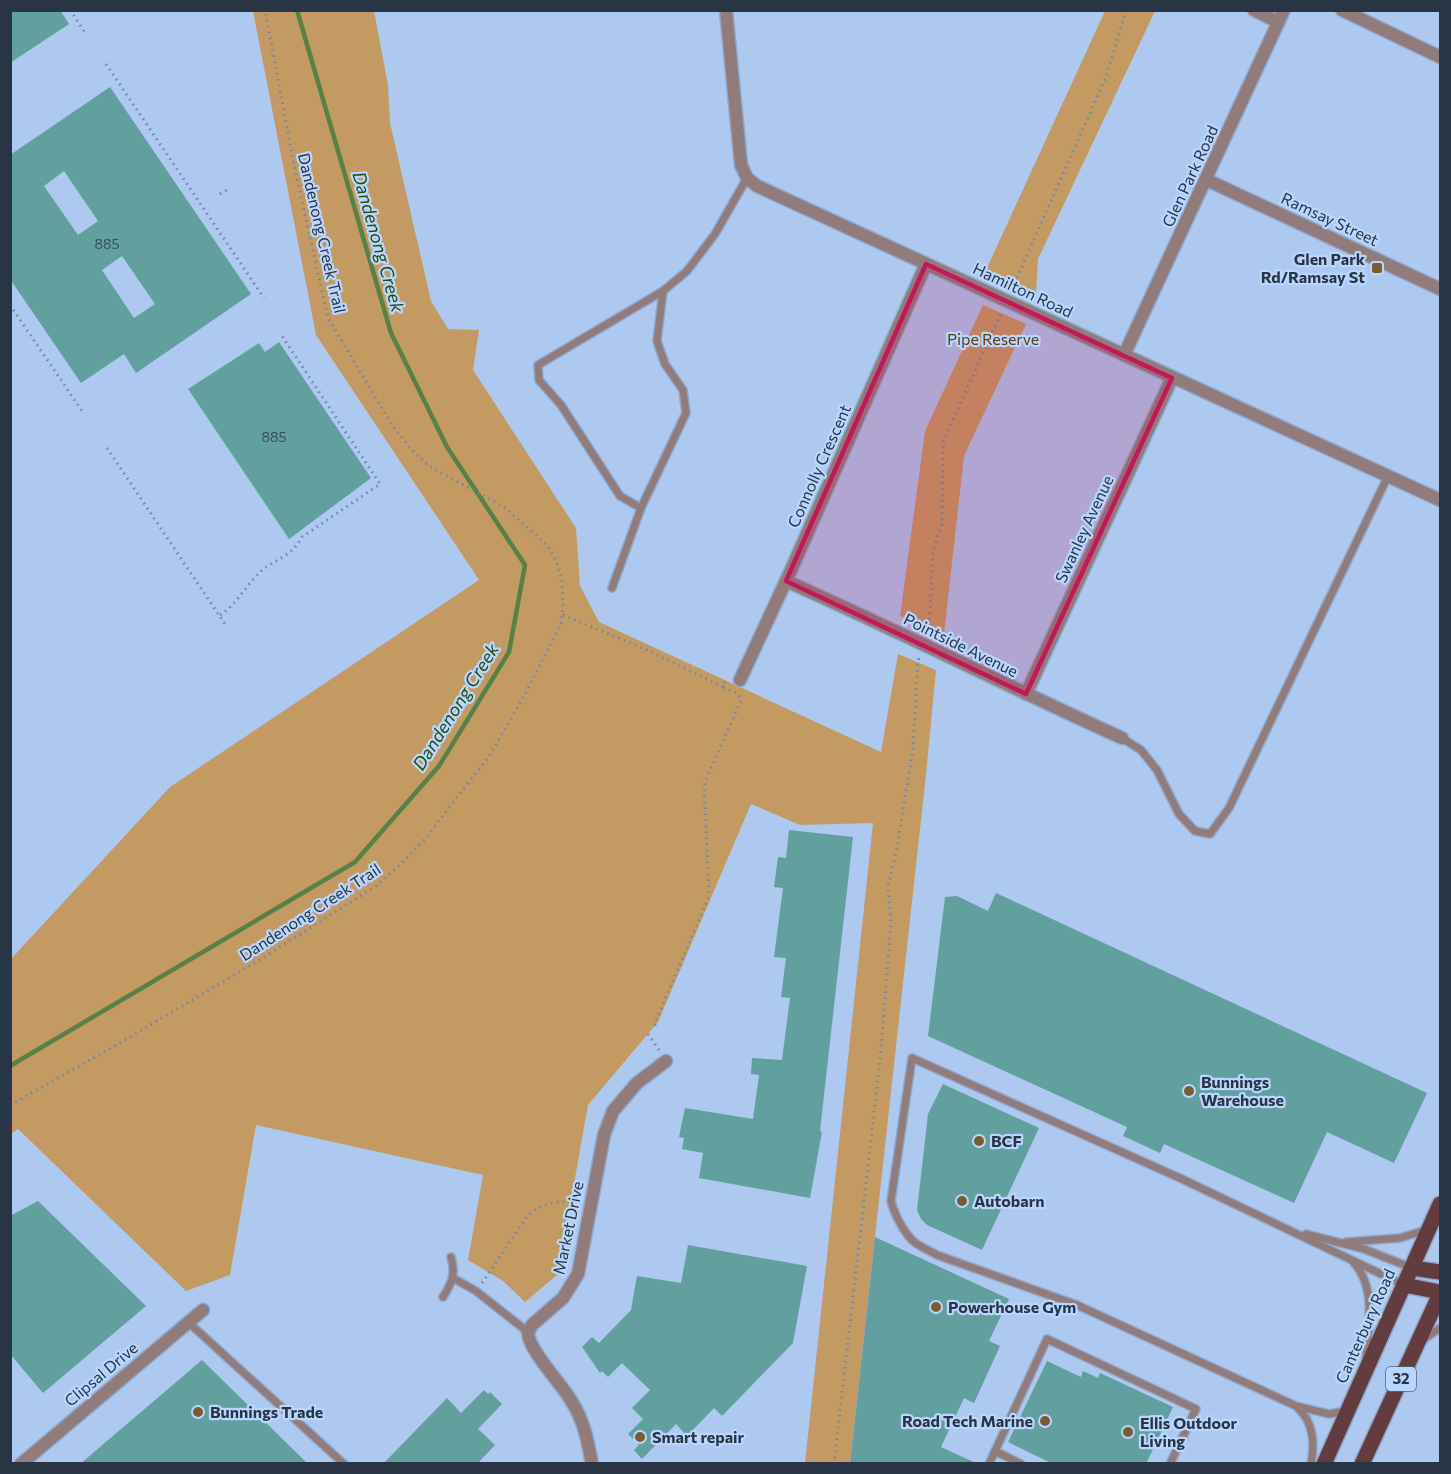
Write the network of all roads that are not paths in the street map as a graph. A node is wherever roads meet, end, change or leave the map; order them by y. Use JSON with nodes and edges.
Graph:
{"nodes":[{"id":1,"x":726,"y":10,"type":"edge"},
{"id":2,"x":1254,"y":10,"type":"edge"},
{"id":3,"x":1342,"y":10,"type":"edge"},
{"id":4,"x":1281,"y":16,"type":"edge"},
{"id":5,"x":1440,"y":57,"type":"edge"},
{"id":6,"x":747,"y":178,"type":"junction"},
{"id":7,"x":1206,"y":180,"type":"junction"},
{"id":8,"x":926,"y":264,"type":"junction"},
{"id":9,"x":1440,"y":289,"type":"edge"},
{"id":10,"x":663,"y":291,"type":"junction"},
{"id":11,"x":1124,"y":355,"type":"junction"},
{"id":12,"x":1172,"y":378,"type":"junction"},
{"id":13,"x":1388,"y":476,"type":"junction"},
{"id":14,"x":1440,"y":500,"type":"edge"},
{"id":15,"x":641,"y":508,"type":"junction"},
{"id":16,"x":786,"y":581,"type":"junction"},
{"id":17,"x":612,"y":588,"type":"dead end"},
{"id":18,"x":740,"y":680,"type":"road end"},
{"id":19,"x":1026,"y":694,"type":"junction"},
{"id":20,"x":1122,"y":738,"type":"joint"},
{"id":21,"x":666,"y":1060,"type":"road end"},
{"id":22,"x":1440,"y":1204,"type":"edge"},
{"id":23,"x":1430,"y":1227,"type":"junction"},
{"id":24,"x":1292,"y":1230,"type":"junction"},
{"id":25,"x":1334,"y":1241,"type":"junction"},
{"id":26,"x":451,"y":1257,"type":"dead end"},
{"id":27,"x":1353,"y":1261,"type":"junction"},
{"id":28,"x":1412,"y":1268,"type":"junction"},
{"id":29,"x":1440,"y":1272,"type":"edge"},
{"id":30,"x":453,"y":1278,"type":"junction"},
{"id":31,"x":1404,"y":1285,"type":"junction"},
{"id":32,"x":1440,"y":1293,"type":"edge"},
{"id":33,"x":443,"y":1297,"type":"dead end"},
{"id":34,"x":203,"y":1310,"type":"dead end"},
{"id":35,"x":188,"y":1322,"type":"junction"},
{"id":36,"x":1440,"y":1328,"type":"edge"},
{"id":37,"x":528,"y":1332,"type":"junction"},
{"id":38,"x":1417,"y":1344,"type":"junction"},
{"id":39,"x":1366,"y":1369,"type":"junction"},
{"id":40,"x":1296,"y":1406,"type":"junction"},
{"id":41,"x":1347,"y":1411,"type":"junction"},
{"id":42,"x":995,"y":1451,"type":"junction"},
{"id":43,"x":21,"y":1464,"type":"edge"},
{"id":44,"x":344,"y":1464,"type":"edge"},
{"id":45,"x":592,"y":1464,"type":"edge"},
{"id":46,"x":989,"y":1464,"type":"edge"},
{"id":47,"x":1021,"y":1464,"type":"edge"},
{"id":48,"x":1170,"y":1464,"type":"edge"},
{"id":49,"x":1311,"y":1464,"type":"edge"},
{"id":50,"x":1324,"y":1464,"type":"edge"},
{"id":51,"x":1362,"y":1464,"type":"edge"}],
"edges":[{"from":1,"to":6,"type":"street"},
{"from":2,"to":4,"type":"street"},
{"from":3,"to":5,"type":"street"},
{"from":4,"to":7,"type":"street","name":"Glen Park Road"},
{"from":6,"to":8,"type":"street","name":"Hamilton Road"},
{"from":6,"to":10,"type":"lane"},
{"from":7,"to":9,"type":"street","name":"Ramsay Street"},
{"from":7,"to":11,"type":"street","name":"Glen Park Road"},
{"from":8,"to":11,"type":"street","name":"Hamilton Road"},
{"from":8,"to":16,"type":"street","name":"Connolly Crescent"},
{"from":10,"to":15,"type":"lane"},
{"from":10,"to":15,"type":"lane"},
{"from":11,"to":12,"type":"street","name":"Hamilton Road"},
{"from":12,"to":13,"type":"street","name":"Hamilton Road"},
{"from":12,"to":19,"type":"street","name":"Swanley Avenue"},
{"from":13,"to":14,"type":"street","name":"Hamilton Road"},
{"from":13,"to":20,"type":"lane"},
{"from":15,"to":17,"type":"lane"},
{"from":16,"to":18,"type":"street","name":"Connolly Crescent"},
{"from":16,"to":19,"type":"street","name":"Pointside Avenue"},
{"from":19,"to":20,"type":"street","name":"Pointside Avenue"},
{"from":21,"to":37,"type":"street","name":"Market Drive"},
{"from":22,"to":23,"type":"main road","name":"Canterbury Road","number":"32"},
{"from":23,"to":25,"type":"lane"},
{"from":23,"to":28,"type":"main road","name":"Canterbury Road","number":"32"},
{"from":24,"to":25,"type":"lane"},
{"from":24,"to":27,"type":"lane"},
{"from":24,"to":40,"type":"lane"},
{"from":25,"to":28,"type":"lane"},
{"from":26,"to":30,"type":"lane"},
{"from":27,"to":31,"type":"lane"},
{"from":27,"to":39,"type":"lane"},
{"from":28,"to":29,"type":"main road"},
{"from":28,"to":31,"type":"main road","name":"Canterbury Road","number":"32"},
{"from":30,"to":33,"type":"lane"},
{"from":30,"to":37,"type":"lane"},
{"from":31,"to":32,"type":"main road"},
{"from":31,"to":39,"type":"main road","name":"Canterbury Road","number":"32"},
{"from":32,"to":38,"type":"main road","number":"32"},
{"from":34,"to":35,"type":"street","name":"Clipsal Drive"},
{"from":35,"to":43,"type":"street","name":"Clipsal Drive"},
{"from":35,"to":44,"type":"lane"},
{"from":36,"to":38,"type":"lane"},
{"from":37,"to":45,"type":"street"},
{"from":38,"to":51,"type":"main road","number":"32"},
{"from":39,"to":41,"type":"main road","name":"Canterbury Road","number":"32"},
{"from":40,"to":41,"type":"lane"},
{"from":40,"to":49,"type":"lane"},
{"from":41,"to":50,"type":"main road","name":"Canterbury Road","number":"32"},
{"from":42,"to":46,"type":"lane"},
{"from":42,"to":47,"type":"lane"},
{"from":42,"to":48,"type":"lane"}]}
